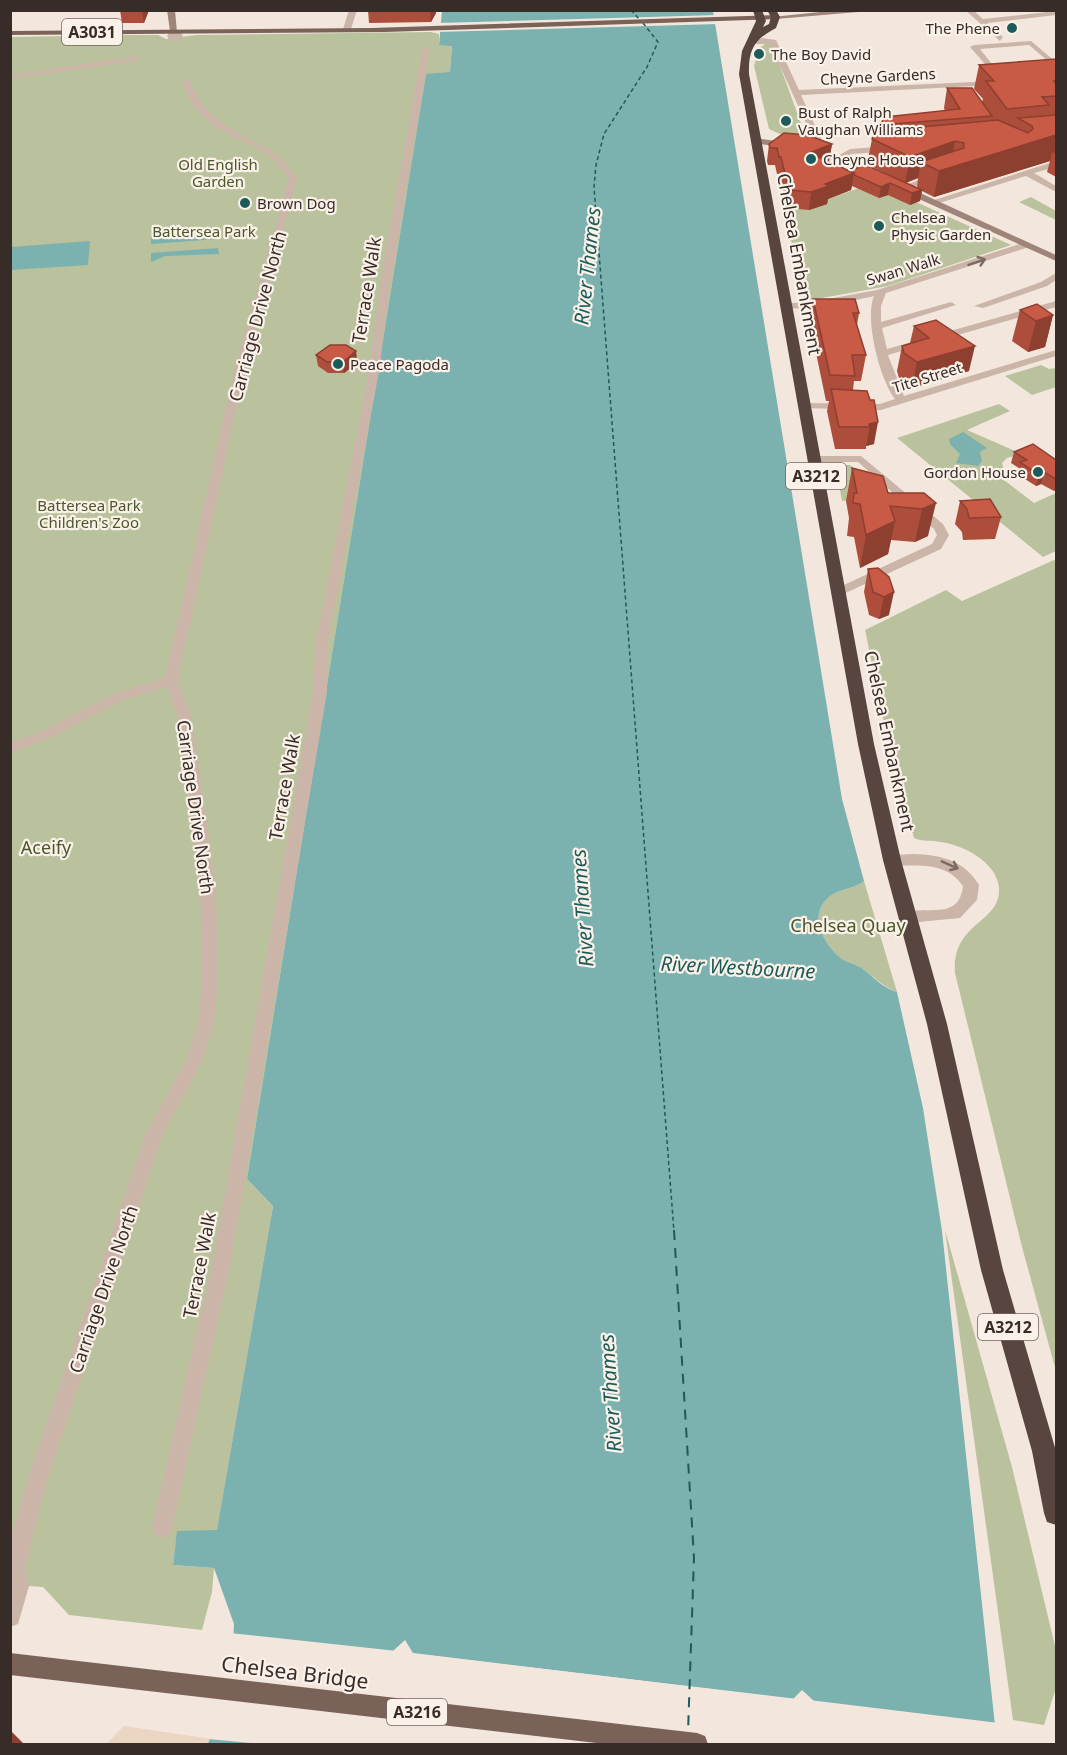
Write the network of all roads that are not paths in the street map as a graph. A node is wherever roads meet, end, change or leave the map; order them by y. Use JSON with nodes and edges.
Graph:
{"nodes":[{"id":1,"x":171,"y":10,"type":"edge"},
{"id":2,"x":353,"y":10,"type":"edge"},
{"id":3,"x":879,"y":10,"type":"edge"},
{"id":4,"x":968,"y":10,"type":"edge"},
{"id":5,"x":1056,"y":13,"type":"edge"},
{"id":6,"x":760,"y":16,"type":"edge"},
{"id":7,"x":774,"y":16,"type":"edge"},
{"id":8,"x":980,"y":22,"type":"junction"},
{"id":9,"x":347,"y":29,"type":"junction"},
{"id":10,"x":174,"y":31,"type":"junction"},
{"id":11,"x":10,"y":33,"type":"edge"},
{"id":12,"x":753,"y":38,"type":"junction"},
{"id":13,"x":1000,"y":39,"type":"dead end"},
{"id":14,"x":426,"y":49,"type":"dead end"},
{"id":15,"x":136,"y":58,"type":"dead end"},
{"id":16,"x":1056,"y":66,"type":"edge"},
{"id":17,"x":10,"y":76,"type":"edge"},
{"id":18,"x":186,"y":82,"type":"dead end"},
{"id":19,"x":797,"y":93,"type":"junction"},
{"id":20,"x":753,"y":124,"type":"junction"},
{"id":21,"x":755,"y":141,"type":"junction"},
{"id":22,"x":789,"y":144,"type":"junction"},
{"id":23,"x":816,"y":147,"type":"junction"},
{"id":24,"x":902,"y":148,"type":"edge"},
{"id":25,"x":758,"y":156,"type":"junction"},
{"id":26,"x":838,"y":158,"type":"junction"},
{"id":27,"x":1056,"y":164,"type":"edge"},
{"id":28,"x":1027,"y":173,"type":"junction"},
{"id":29,"x":944,"y":174,"type":"edge"},
{"id":30,"x":880,"y":178,"type":"edge"},
{"id":31,"x":891,"y":183,"type":"edge"},
{"id":32,"x":902,"y":188,"type":"junction"},
{"id":33,"x":1056,"y":189,"type":"edge"},
{"id":34,"x":933,"y":202,"type":"junction"},
{"id":35,"x":1026,"y":245,"type":"junction"},
{"id":36,"x":1056,"y":258,"type":"edge"},
{"id":37,"x":1056,"y":276,"type":"edge"},
{"id":38,"x":881,"y":293,"type":"junction"},
{"id":39,"x":1056,"y":304,"type":"edge"},
{"id":40,"x":951,"y":305,"type":"dead end"},
{"id":41,"x":786,"y":306,"type":"junction"},
{"id":42,"x":979,"y":306,"type":"dead end"},
{"id":43,"x":877,"y":326,"type":"junction"},
{"id":44,"x":884,"y":352,"type":"junction"},
{"id":45,"x":1056,"y":353,"type":"edge"},
{"id":46,"x":901,"y":400,"type":"junction"},
{"id":47,"x":803,"y":406,"type":"junction"},
{"id":48,"x":813,"y":459,"type":"junction"},
{"id":49,"x":837,"y":593,"type":"junction"},
{"id":50,"x":171,"y":681,"type":"junction"},
{"id":51,"x":10,"y":748,"type":"edge"},
{"id":52,"x":892,"y":860,"type":"junction"},
{"id":53,"x":908,"y":917,"type":"junction"},
{"id":54,"x":1050,"y":1461,"type":"edge"},
{"id":55,"x":1056,"y":1513,"type":"edge"},
{"id":56,"x":162,"y":1528,"type":"dead end"},
{"id":57,"x":12,"y":1570,"type":"edge"},
{"id":58,"x":10,"y":1616,"type":"edge"},
{"id":59,"x":10,"y":1664,"type":"edge"},
{"id":60,"x":697,"y":1744,"type":"edge"}],
"edges":[{"from":1,"to":10,"type":"main road"},
{"from":2,"to":9,"type":"street"},
{"from":3,"to":7,"type":"main road"},
{"from":4,"to":8,"type":"street"},
{"from":5,"to":8,"type":"street"},
{"from":6,"to":7,"type":"main road"},
{"from":6,"to":9,"type":"main road","number":"A3031"},
{"from":6,"to":12,"type":"highway","name":"Chelsea Embankment","number":"A3212"},
{"from":7,"to":12,"type":"highway"},
{"from":8,"to":13,"type":"street"},
{"from":9,"to":10,"type":"main road","number":"A3031"},
{"from":10,"to":11,"type":"main road","number":"A3031"},
{"from":12,"to":19,"type":"street"},
{"from":12,"to":20,"type":"highway","name":"Chelsea Embankment","number":"A3212"},
{"from":14,"to":56,"type":"street","name":"Terrace Walk"},
{"from":15,"to":17,"type":"street"},
{"from":16,"to":19,"type":"street","name":"Cheyne Gardens"},
{"from":18,"to":50,"type":"street","name":"Carriage Drive North"},
{"from":19,"to":23,"type":"street"},
{"from":20,"to":21,"type":"highway","name":"Chelsea Embankment","number":"A3212"},
{"from":20,"to":23,"type":"main road"},
{"from":21,"to":22,"type":"main road"},
{"from":21,"to":25,"type":"highway","name":"Chelsea Embankment","number":"A3212"},
{"from":22,"to":23,"type":"main road"},
{"from":22,"to":25,"type":"main road"},
{"from":23,"to":26,"type":"main road"},
{"from":24,"to":26,"type":"street"},
{"from":25,"to":41,"type":"highway","name":"Chelsea Embankment","number":"A3212"},
{"from":26,"to":30,"type":"main road"},
{"from":27,"to":28,"type":"street"},
{"from":28,"to":33,"type":"street"},
{"from":28,"to":34,"type":"street"},
{"from":29,"to":32,"type":"street"},
{"from":31,"to":32,"type":"main road"},
{"from":32,"to":34,"type":"main road"},
{"from":34,"to":35,"type":"main road"},
{"from":35,"to":36,"type":"main road"},
{"from":38,"to":35,"type":"street","name":"Swan Walk","one_way":true},
{"from":37,"to":42,"type":"street"},
{"from":38,"to":41,"type":"street","name":"Swan Walk"},
{"from":38,"to":43,"type":"street"},
{"from":39,"to":44,"type":"street"},
{"from":40,"to":43,"type":"street"},
{"from":41,"to":47,"type":"highway","name":"Chelsea Embankment","number":"A3212"},
{"from":43,"to":44,"type":"street"},
{"from":44,"to":46,"type":"street"},
{"from":45,"to":46,"type":"street","name":"Tite Street"},
{"from":46,"to":47,"type":"street","name":"Tite Street"},
{"from":47,"to":48,"type":"highway","name":"Chelsea Embankment","number":"A3212"},
{"from":48,"to":49,"type":"highway","name":"Chelsea Embankment","number":"A3212"},
{"from":48,"to":49,"type":"street"},
{"from":49,"to":52,"type":"highway","name":"Chelsea Embankment","number":"A3212"},
{"from":50,"to":51,"type":"street"},
{"from":50,"to":57,"type":"street","name":"Carriage Drive North"},
{"from":52,"to":53,"type":"highway","name":"Chelsea Embankment","number":"A3212"},
{"from":52,"to":53,"type":"street","one_way":true},
{"from":53,"to":54,"type":"highway","name":"Chelsea Embankment","number":"A3212"},
{"from":54,"to":55,"type":"highway","number":"A3212"},
{"from":57,"to":58,"type":"street","name":"Carriage Drive North"},
{"from":59,"to":60,"type":"main road","name":"Chelsea Bridge","number":"A3216"}]}
